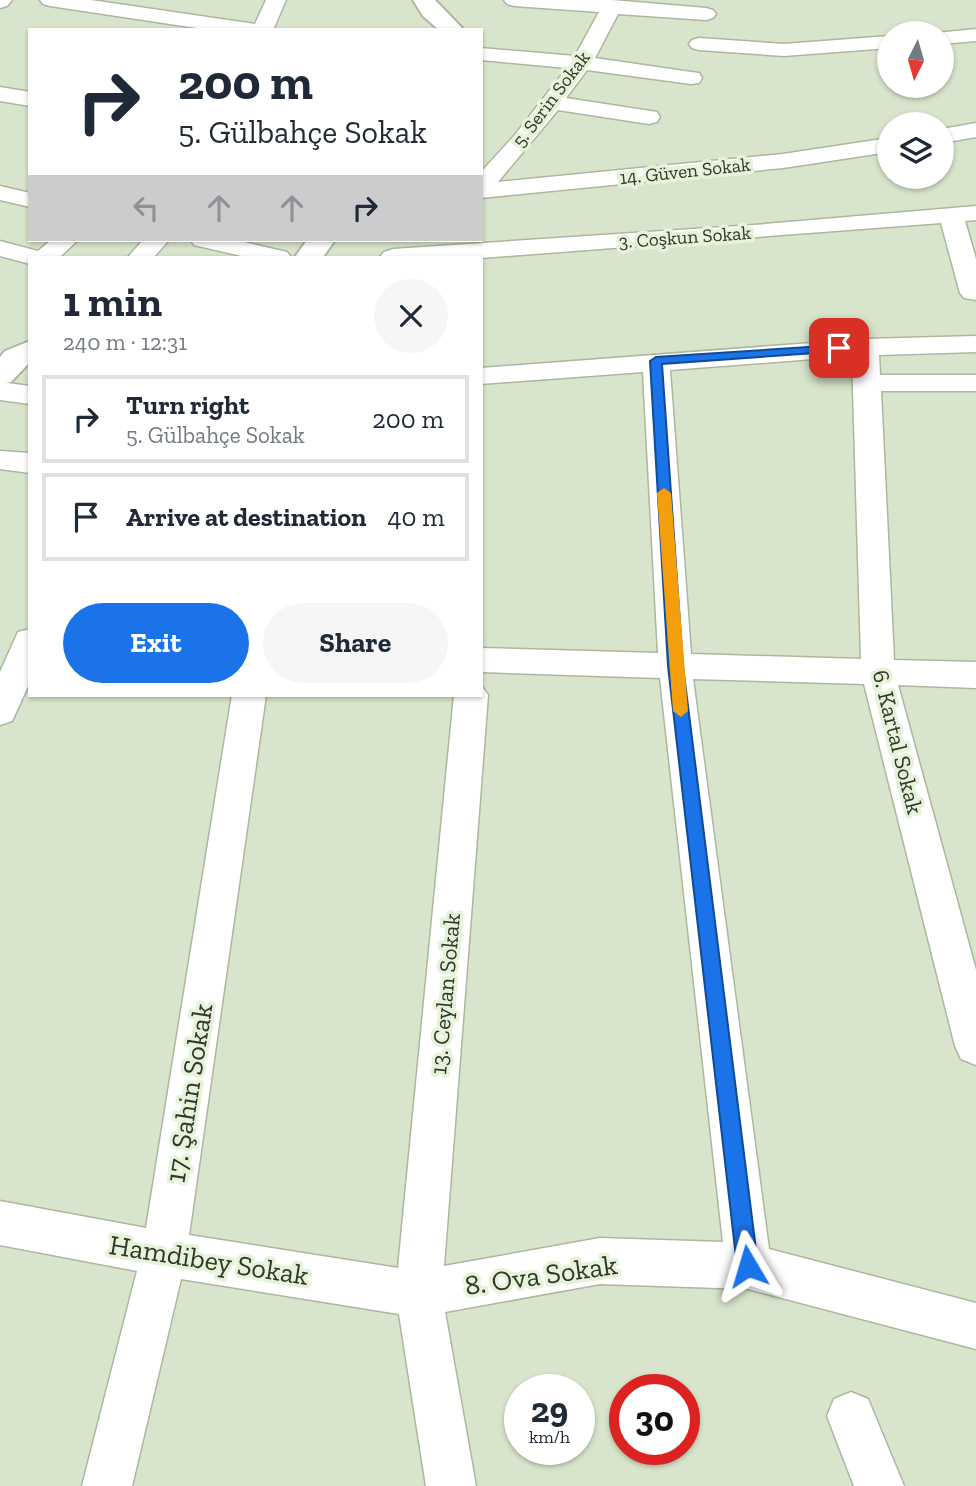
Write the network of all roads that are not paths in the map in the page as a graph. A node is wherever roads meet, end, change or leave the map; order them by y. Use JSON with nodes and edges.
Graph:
{"nodes":[{"id":1,"x":50,"y":0,"type":"edge"},
{"id":2,"x":276,"y":0,"type":"edge"},
{"id":3,"x":424,"y":0,"type":"edge"},
{"id":4,"x":513,"y":0,"type":"edge"},
{"id":5,"x":612,"y":6,"type":"junction"},
{"id":6,"x":708,"y":7,"type":"edge"},
{"id":7,"x":140,"y":15,"type":"edge"},
{"id":8,"x":238,"y":28,"type":"edge"},
{"id":9,"x":263,"y":28,"type":"edge"},
{"id":10,"x":451,"y":28,"type":"edge"},
{"id":11,"x":976,"y":35,"type":"edge"},
{"id":12,"x":954,"y":37,"type":"edge"},
{"id":13,"x":877,"y":43,"type":"edge"},
{"id":14,"x":699,"y":44,"type":"junction"},
{"id":15,"x":483,"y":54,"type":"edge"},
{"id":16,"x":582,"y":63,"type":"junction"},
{"id":17,"x":0,"y":94,"type":"edge"},
{"id":18,"x":28,"y":99,"type":"edge"},
{"id":19,"x":551,"y":102,"type":"junction"},
{"id":20,"x":649,"y":117,"type":"dead end"},
{"id":21,"x":976,"y":130,"type":"edge"},
{"id":22,"x":954,"y":134,"type":"edge"},
{"id":23,"x":877,"y":147,"type":"edge"},
{"id":24,"x":483,"y":187,"type":"edge"},
{"id":25,"x":483,"y":189,"type":"edge"},
{"id":26,"x":0,"y":192,"type":"edge"},
{"id":27,"x":28,"y":199,"type":"edge"},
{"id":28,"x":964,"y":214,"type":"edge"},
{"id":29,"x":63,"y":242,"type":"edge"},
{"id":30,"x":155,"y":242,"type":"edge"},
{"id":31,"x":212,"y":242,"type":"edge"},
{"id":32,"x":0,"y":248,"type":"edge"},
{"id":33,"x":29,"y":256,"type":"edge"},
{"id":34,"x":45,"y":256,"type":"edge"},
{"id":35,"x":142,"y":256,"type":"edge"},
{"id":36,"x":274,"y":256,"type":"edge"},
{"id":37,"x":406,"y":256,"type":"edge"},
{"id":38,"x":973,"y":293,"type":"dead end"},
{"id":39,"x":976,"y":344,"type":"edge"},
{"id":40,"x":865,"y":347,"type":"junction"},
{"id":41,"x":28,"y":351,"type":"edge"},
{"id":42,"x":656,"y":361,"type":"junction"},
{"id":43,"x":0,"y":375,"type":"edge"},
{"id":44,"x":483,"y":376,"type":"edge"},
{"id":45,"x":869,"y":383,"type":"junction"},
{"id":46,"x":976,"y":383,"type":"edge"},
{"id":47,"x":0,"y":391,"type":"edge"},
{"id":48,"x":28,"y":395,"type":"edge"},
{"id":49,"x":0,"y":460,"type":"edge"},
{"id":50,"x":28,"y":464,"type":"edge"},
{"id":51,"x":28,"y":646,"type":"edge"},
{"id":52,"x":483,"y":660,"type":"edge"},
{"id":53,"x":675,"y":666,"type":"junction"},
{"id":54,"x":878,"y":672,"type":"junction"},
{"id":55,"x":976,"y":675,"type":"edge"},
{"id":56,"x":249,"y":697,"type":"edge"},
{"id":57,"x":471,"y":697,"type":"edge"},
{"id":58,"x":0,"y":712,"type":"edge"},
{"id":59,"x":976,"y":1046,"type":"edge"},
{"id":60,"x":0,"y":1223,"type":"edge"},
{"id":61,"x":164,"y":1255,"type":"junction"},
{"id":62,"x":748,"y":1266,"type":"junction"},
{"id":63,"x":419,"y":1294,"type":"junction"},
{"id":64,"x":976,"y":1326,"type":"edge"},
{"id":65,"x":851,"y":1416,"type":"dead end"},
{"id":66,"x":107,"y":1486,"type":"edge"},
{"id":67,"x":451,"y":1486,"type":"edge"},
{"id":68,"x":879,"y":1486,"type":"edge"}],
"edges":[{"from":1,"to":7,"type":"street"},
{"from":2,"to":9,"type":"street"},
{"from":3,"to":10,"type":"main road"},
{"from":4,"to":5,"type":"street"},
{"from":5,"to":6,"type":"street"},
{"from":5,"to":16,"type":"street","name":"5. Serin Sokak"},
{"from":6,"to":14,"type":"street"},
{"from":7,"to":8,"type":"street"},
{"from":11,"to":12,"type":"street"},
{"from":13,"to":14,"type":"street"},
{"from":14,"to":16,"type":"street"},
{"from":15,"to":16,"type":"street"},
{"from":16,"to":19,"type":"street","name":"5. Serin Sokak"},
{"from":17,"to":18,"type":"street"},
{"from":19,"to":20,"type":"street"},
{"from":19,"to":24,"type":"street","name":"5. Serin Sokak"},
{"from":21,"to":22,"type":"street"},
{"from":23,"to":25,"type":"street","name":"14. Güven Sokak"},
{"from":26,"to":27,"type":"street"},
{"from":28,"to":37,"type":"street","name":"3. Coşkun Sokak"},
{"from":28,"to":38,"type":"street"},
{"from":29,"to":34,"type":"street"},
{"from":30,"to":35,"type":"street"},
{"from":31,"to":36,"type":"street"},
{"from":32,"to":33,"type":"street"},
{"from":39,"to":40,"type":"street"},
{"from":40,"to":42,"type":"street"},
{"from":40,"to":45,"type":"street","name":"6. Kartal Sokak"},
{"from":41,"to":43,"type":"main road"},
{"from":42,"to":44,"type":"street"},
{"from":42,"to":53,"type":"street"},
{"from":45,"to":46,"type":"street"},
{"from":45,"to":54,"type":"street","name":"6. Kartal Sokak"},
{"from":47,"to":48,"type":"street"},
{"from":49,"to":50,"type":"street"},
{"from":51,"to":58,"type":"street"},
{"from":52,"to":53,"type":"street"},
{"from":53,"to":54,"type":"street"},
{"from":53,"to":62,"type":"street"},
{"from":54,"to":55,"type":"street"},
{"from":54,"to":59,"type":"street","name":"6. Kartal Sokak"},
{"from":56,"to":61,"type":"street","name":"17. Şahin Sokak"},
{"from":57,"to":63,"type":"street","name":"13. Ceylan Sokak"},
{"from":60,"to":61,"type":"street","name":"Hamdibey Sokak"},
{"from":61,"to":63,"type":"street","name":"Hamdibey Sokak"},
{"from":61,"to":66,"type":"street","name":"17. Şahin Sokak"},
{"from":62,"to":63,"type":"street","name":"8. Ova Sokak"},
{"from":62,"to":64,"type":"street","name":"8. Ova Sokak"},
{"from":63,"to":67,"type":"street","name":"13. Ceylan Sokak"},
{"from":65,"to":68,"type":"street"}]}
